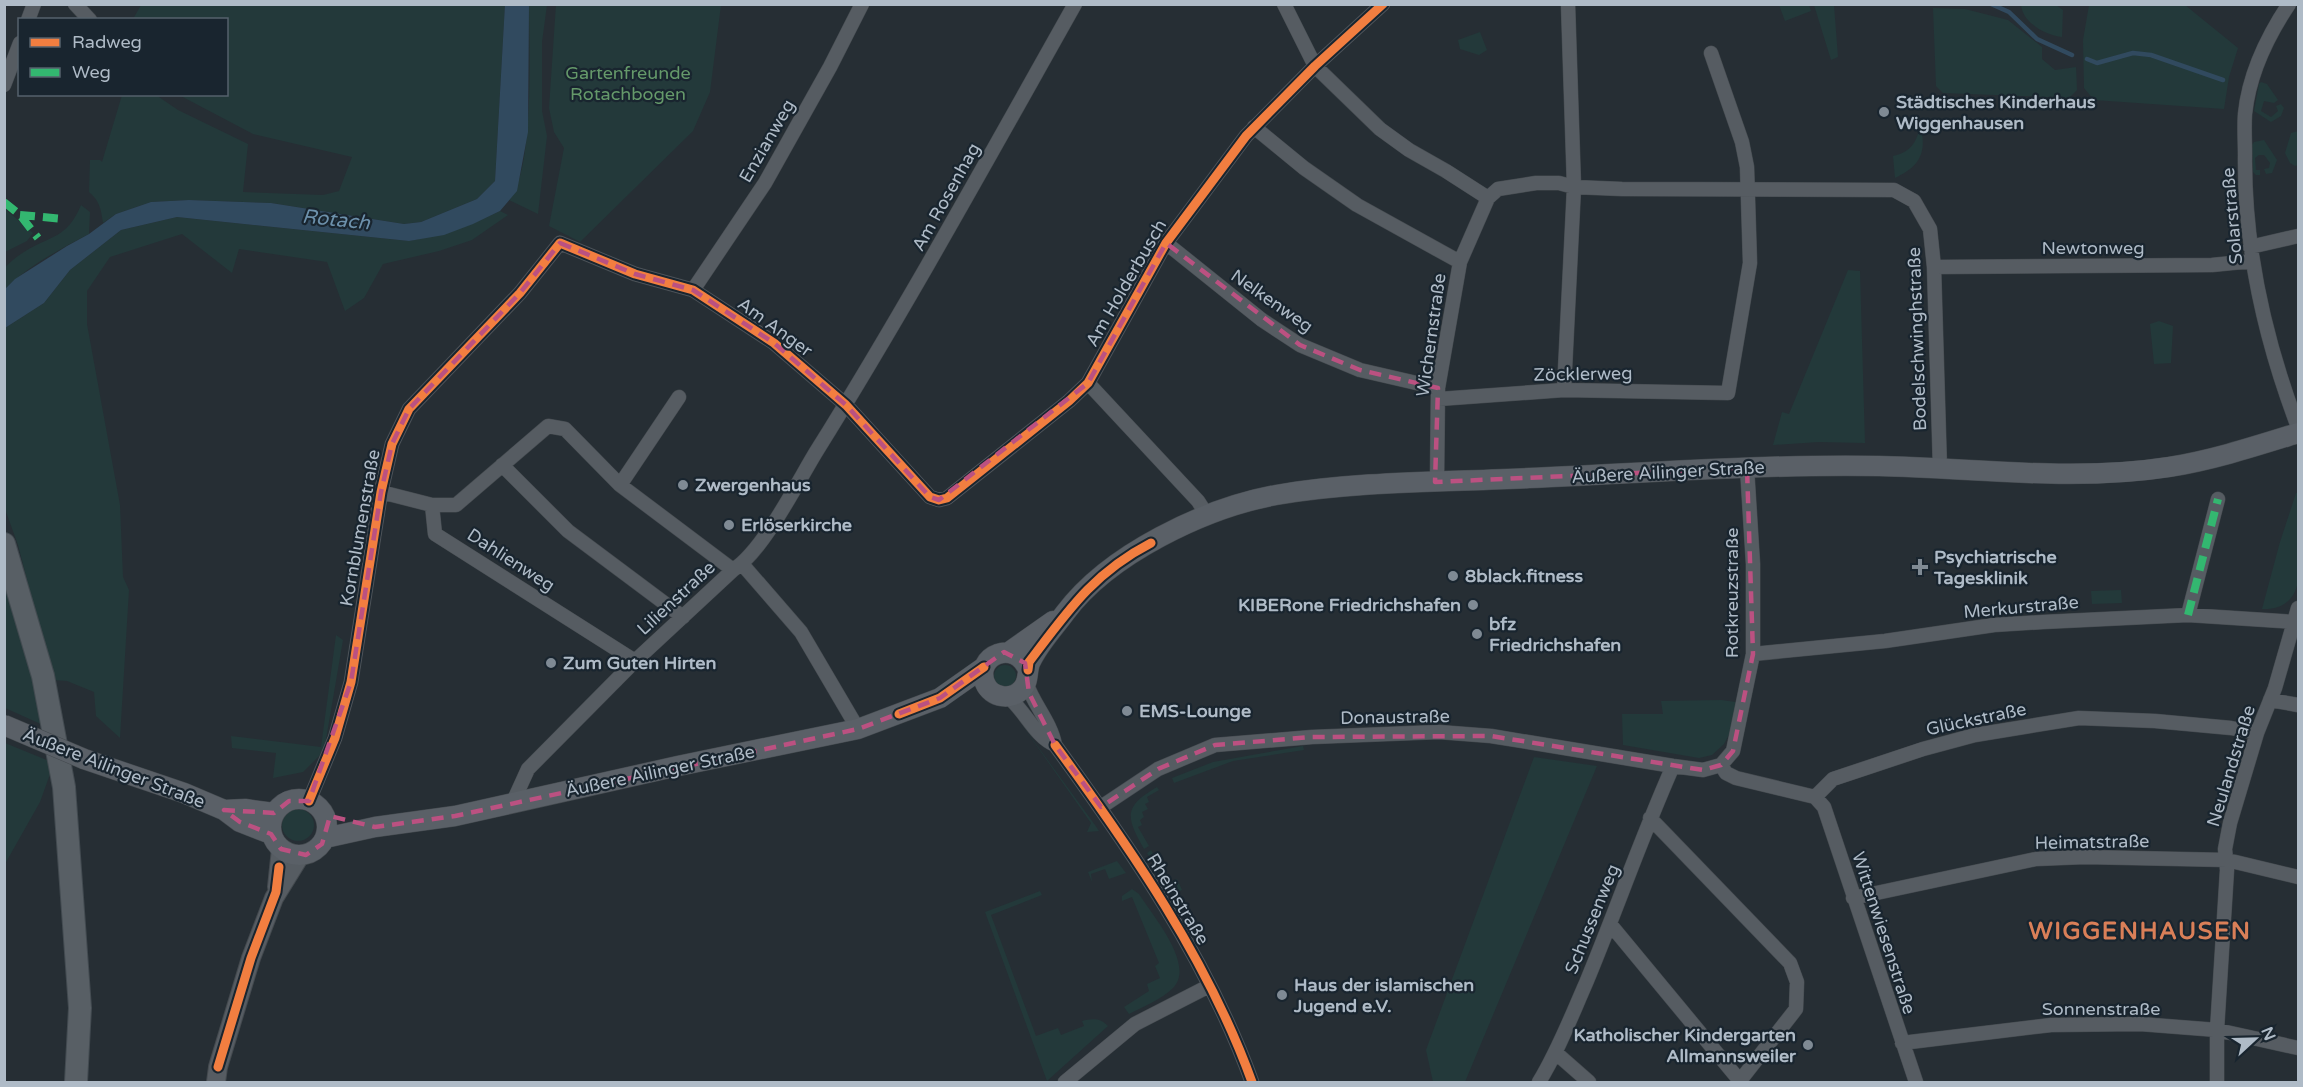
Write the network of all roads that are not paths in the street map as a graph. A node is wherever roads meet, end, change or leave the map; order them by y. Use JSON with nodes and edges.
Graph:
{"nodes":[{"id":1,"x":75,"y":4,"type":"edge"},
{"id":2,"x":862,"y":4,"type":"edge"},
{"id":3,"x":1074,"y":4,"type":"edge"},
{"id":4,"x":1284,"y":4,"type":"edge"},
{"id":5,"x":1383,"y":4,"type":"edge"},
{"id":6,"x":1568,"y":4,"type":"edge"},
{"id":7,"x":2289,"y":4,"type":"edge"},
{"id":8,"x":88,"y":18,"type":"edge"},
{"id":9,"x":18,"y":48,"type":"edge"},
{"id":10,"x":1711,"y":53,"type":"dead end"},
{"id":11,"x":1315,"y":66,"type":"junction"},
{"id":12,"x":4,"y":85,"type":"edge"},
{"id":13,"x":1254,"y":127,"type":"junction"},
{"id":14,"x":1574,"y":187,"type":"junction"},
{"id":15,"x":1748,"y":189,"type":"junction"},
{"id":16,"x":1488,"y":198,"type":"junction"},
{"id":17,"x":2298,"y":236,"type":"edge"},
{"id":18,"x":560,"y":243,"type":"joint"},
{"id":19,"x":1166,"y":243,"type":"junction"},
{"id":20,"x":2250,"y":247,"type":"junction"},
{"id":21,"x":2252,"y":261,"type":"junction"},
{"id":22,"x":1460,"y":262,"type":"junction"},
{"id":23,"x":1934,"y":267,"type":"junction"},
{"id":24,"x":693,"y":290,"type":"junction"},
{"id":25,"x":1088,"y":383,"type":"junction"},
{"id":26,"x":1563,"y":390,"type":"junction"},
{"id":27,"x":1438,"y":394,"type":"junction"},
{"id":28,"x":679,"y":397,"type":"dead end"},
{"id":29,"x":846,"y":405,"type":"junction"},
{"id":30,"x":2298,"y":427,"type":"edge"},
{"id":31,"x":2298,"y":433,"type":"edge"},
{"id":32,"x":502,"y":465,"type":"junction"},
{"id":33,"x":1747,"y":468,"type":"junction"},
{"id":34,"x":1940,"y":469,"type":"junction"},
{"id":35,"x":1437,"y":482,"type":"junction"},
{"id":36,"x":620,"y":485,"type":"junction"},
{"id":37,"x":381,"y":492,"type":"junction"},
{"id":38,"x":930,"y":497,"type":"joint"},
{"id":39,"x":2218,"y":499,"type":"dead end"},
{"id":40,"x":432,"y":505,"type":"junction"},
{"id":41,"x":1207,"y":515,"type":"junction"},
{"id":42,"x":4,"y":544,"type":"edge"},
{"id":43,"x":737,"y":567,"type":"junction"},
{"id":44,"x":2298,"y":608,"type":"edge"},
{"id":45,"x":1067,"y":610,"type":"junction"},
{"id":46,"x":2188,"y":615,"type":"junction"},
{"id":47,"x":683,"y":617,"type":"junction"},
{"id":48,"x":2294,"y":622,"type":"junction"},
{"id":49,"x":1009,"y":652,"type":"junction"},
{"id":50,"x":1753,"y":654,"type":"junction"},
{"id":51,"x":635,"y":661,"type":"junction"},
{"id":52,"x":984,"y":667,"type":"junction"},
{"id":53,"x":1027,"y":676,"type":"junction"},
{"id":54,"x":1001,"y":695,"type":"junction"},
{"id":55,"x":940,"y":698,"type":"junction"},
{"id":56,"x":2270,"y":700,"type":"junction"},
{"id":57,"x":2298,"y":705,"type":"edge"},
{"id":58,"x":4,"y":725,"type":"edge"},
{"id":59,"x":858,"y":729,"type":"junction"},
{"id":60,"x":2257,"y":733,"type":"junction"},
{"id":61,"x":1055,"y":745,"type":"junction"},
{"id":62,"x":1721,"y":765,"type":"junction"},
{"id":63,"x":1673,"y":766,"type":"junction"},
{"id":64,"x":1815,"y":797,"type":"junction"},
{"id":65,"x":309,"y":801,"type":"junction"},
{"id":66,"x":513,"y":802,"type":"junction"},
{"id":67,"x":1101,"y":807,"type":"junction"},
{"id":68,"x":224,"y":810,"type":"junction"},
{"id":69,"x":274,"y":813,"type":"junction"},
{"id":70,"x":324,"y":814,"type":"junction"},
{"id":71,"x":1650,"y":818,"type":"junction"},
{"id":72,"x":375,"y":827,"type":"junction"},
{"id":73,"x":325,"y":838,"type":"junction"},
{"id":74,"x":276,"y":842,"type":"junction"},
{"id":75,"x":300,"y":856,"type":"junction"},
{"id":76,"x":2227,"y":860,"type":"junction"},
{"id":77,"x":2298,"y":877,"type":"edge"},
{"id":78,"x":276,"y":892,"type":"junction"},
{"id":79,"x":1853,"y":898,"type":"junction"},
{"id":80,"x":73,"y":922,"type":"junction"},
{"id":81,"x":1610,"y":924,"type":"junction"},
{"id":82,"x":1209,"y":986,"type":"junction"},
{"id":83,"x":2217,"y":1030,"type":"junction"},
{"id":84,"x":1902,"y":1043,"type":"junction"},
{"id":85,"x":2298,"y":1048,"type":"edge"},
{"id":86,"x":1556,"y":1053,"type":"junction"},
{"id":87,"x":1739,"y":1082,"type":"edge"},
{"id":88,"x":62,"y":1083,"type":"edge"},
{"id":89,"x":76,"y":1083,"type":"edge"},
{"id":90,"x":216,"y":1083,"type":"edge"},
{"id":91,"x":1065,"y":1083,"type":"edge"},
{"id":92,"x":1252,"y":1083,"type":"edge"},
{"id":93,"x":1539,"y":1083,"type":"edge"},
{"id":94,"x":1589,"y":1083,"type":"edge"},
{"id":95,"x":1916,"y":1083,"type":"edge"},
{"id":96,"x":2217,"y":1083,"type":"edge"}],
"edges":[{"from":1,"to":8,"type":"street"},
{"from":2,"to":24,"type":"street","name":"Enzianweg"},
{"from":3,"to":29,"type":"street","name":"Am Rosenhag"},
{"from":4,"to":11,"type":"street"},
{"from":5,"to":11,"type":"street","name":"Am Holderbusch"},
{"from":6,"to":14,"type":"street"},
{"from":7,"to":20,"type":"street","name":"Solarstraße"},
{"from":9,"to":12,"type":"street"},
{"from":10,"to":15,"type":"street"},
{"from":11,"to":13,"type":"street","name":"Am Holderbusch"},
{"from":11,"to":16,"type":"street"},
{"from":13,"to":19,"type":"street","name":"Am Holderbusch"},
{"from":13,"to":22,"type":"street"},
{"from":14,"to":15,"type":"street","name":"Bodelschwinghstraße"},
{"from":14,"to":16,"type":"street","name":"Bodelschwinghstraße"},
{"from":14,"to":26,"type":"street"},
{"from":15,"to":23,"type":"street","name":"Bodelschwinghstraße"},
{"from":15,"to":26,"type":"street","name":"Zöcklerweg"},
{"from":16,"to":22,"type":"street","name":"Wichernstraße"},
{"from":17,"to":20,"type":"street"},
{"from":18,"to":24,"type":"street","name":"Am Anger"},
{"from":18,"to":37,"type":"street","name":"Kornblumenstraße"},
{"from":19,"to":25,"type":"street","name":"Am Holderbusch"},
{"from":19,"to":27,"type":"street","name":"Nelkenweg"},
{"from":20,"to":21,"type":"street","name":"Solarstraße"},
{"from":21,"to":23,"type":"street","name":"Newtonweg"},
{"from":21,"to":30,"type":"street","name":"Solarstraße"},
{"from":22,"to":27,"type":"street","name":"Wichernstraße"},
{"from":23,"to":34,"type":"street","name":"Bodelschwinghstraße"},
{"from":24,"to":29,"type":"street","name":"Am Anger"},
{"from":25,"to":38,"type":"street","name":"Am Holderbusch"},
{"from":25,"to":41,"type":"street"},
{"from":26,"to":27,"type":"street","name":"Zöcklerweg"},
{"from":27,"to":35,"type":"street","name":"Wichernstraße"},
{"from":28,"to":36,"type":"street"},
{"from":29,"to":38,"type":"street","name":"Am Anger"},
{"from":29,"to":43,"type":"street","name":"Lilienstraße"},
{"from":31,"to":34,"type":"main road","name":"Äußere Ailinger Straße"},
{"from":32,"to":36,"type":"street"},
{"from":32,"to":40,"type":"street"},
{"from":32,"to":47,"type":"street"},
{"from":33,"to":34,"type":"main road","name":"Äußere Ailinger Straße"},
{"from":33,"to":35,"type":"main road","name":"Äußere Ailinger Straße"},
{"from":33,"to":50,"type":"street","name":"Rotkreuzstraße"},
{"from":35,"to":41,"type":"main road","name":"Äußere Ailinger Straße"},
{"from":36,"to":43,"type":"street"},
{"from":37,"to":40,"type":"street"},
{"from":37,"to":65,"type":"street","name":"Kornblumenstraße"},
{"from":39,"to":46,"type":"street"},
{"from":40,"to":51,"type":"street","name":"Dahlienweg"},
{"from":41,"to":45,"type":"main road","name":"Äußere Ailinger Straße"},
{"from":42,"to":80,"type":"main road"},
{"from":43,"to":47,"type":"street","name":"Lilienstraße"},
{"from":43,"to":59,"type":"street"},
{"from":44,"to":48,"type":"street","name":"Neulandstraße"},
{"from":45,"to":49,"type":"main road"},
{"from":45,"to":53,"type":"main road"},
{"from":46,"to":48,"type":"street","name":"Merkurstraße"},
{"from":46,"to":50,"type":"street","name":"Merkurstraße"},
{"from":47,"to":51,"type":"street","name":"Lilienstraße"},
{"from":48,"to":56,"type":"street","name":"Neulandstraße"},
{"from":49,"to":52,"type":"main road"},
{"from":49,"to":53,"type":"main road"},
{"from":50,"to":62,"type":"street","name":"Rotkreuzstraße"},
{"from":51,"to":66,"type":"street","name":"Lilienstraße"},
{"from":52,"to":54,"type":"main road"},
{"from":52,"to":55,"type":"main road","name":"Äußere Ailinger Straße"},
{"from":53,"to":54,"type":"main road"},
{"from":53,"to":61,"type":"street","name":"Rheinstraße"},
{"from":54,"to":55,"type":"main road","name":"Äußere Ailinger Straße"},
{"from":54,"to":61,"type":"street","name":"Rheinstraße"},
{"from":55,"to":59,"type":"main road","name":"Äußere Ailinger Straße"},
{"from":56,"to":57,"type":"street"},
{"from":56,"to":60,"type":"street","name":"Neulandstraße"},
{"from":58,"to":68,"type":"main road","name":"Äußere Ailinger Straße","bridge":true},
{"from":59,"to":66,"type":"main road","name":"Äußere Ailinger Straße"},
{"from":60,"to":64,"type":"street","name":"Glückstraße"},
{"from":60,"to":76,"type":"street","name":"Neulandstraße"},
{"from":61,"to":67,"type":"street","name":"Rheinstraße"},
{"from":62,"to":63,"type":"street","name":"Donaustraße"},
{"from":62,"to":64,"type":"street"},
{"from":63,"to":67,"type":"street","name":"Donaustraße"},
{"from":63,"to":71,"type":"street","name":"Schussenweg"},
{"from":64,"to":79,"type":"street","name":"Wittenwiesenstraße"},
{"from":65,"to":69,"type":"main road"},
{"from":65,"to":70,"type":"main road"},
{"from":66,"to":72,"type":"main road","name":"Äußere Ailinger Straße"},
{"from":67,"to":82,"type":"street","name":"Rheinstraße"},
{"from":68,"to":69,"type":"main road","name":"Äußere Ailinger Straße"},
{"from":68,"to":74,"type":"main road","name":"Äußere Ailinger Straße"},
{"from":69,"to":74,"type":"main road"},
{"from":70,"to":72,"type":"main road","name":"Äußere Ailinger Straße"},
{"from":70,"to":73,"type":"main road"},
{"from":71,"to":81,"type":"street","name":"Schussenweg"},
{"from":71,"to":87,"type":"street"},
{"from":72,"to":73,"type":"main road","name":"Äußere Ailinger Straße"},
{"from":73,"to":75,"type":"main road"},
{"from":74,"to":75,"type":"main road"},
{"from":74,"to":78,"type":"street"},
{"from":75,"to":78,"type":"street"},
{"from":76,"to":77,"type":"street","name":"Heimatstraße"},
{"from":76,"to":79,"type":"street","name":"Heimatstraße"},
{"from":76,"to":83,"type":"street","name":"Neulandstraße"},
{"from":78,"to":90,"type":"street"},
{"from":79,"to":84,"type":"street","name":"Wittenwiesenstraße"},
{"from":80,"to":88,"type":"main road"},
{"from":80,"to":89,"type":"main road"},
{"from":81,"to":86,"type":"street","name":"Schussenweg"},
{"from":81,"to":87,"type":"street"},
{"from":82,"to":91,"type":"street"},
{"from":82,"to":92,"type":"street","name":"Rheinstraße"},
{"from":83,"to":84,"type":"street","name":"Sonnenstraße"},
{"from":83,"to":85,"type":"street","name":"Sonnenstraße"},
{"from":83,"to":96,"type":"street","name":"Neulandstraße"},
{"from":84,"to":95,"type":"street","name":"Wittenwiesenstraße"},
{"from":86,"to":93,"type":"street","name":"Schussenweg"},
{"from":86,"to":94,"type":"street"}]}
